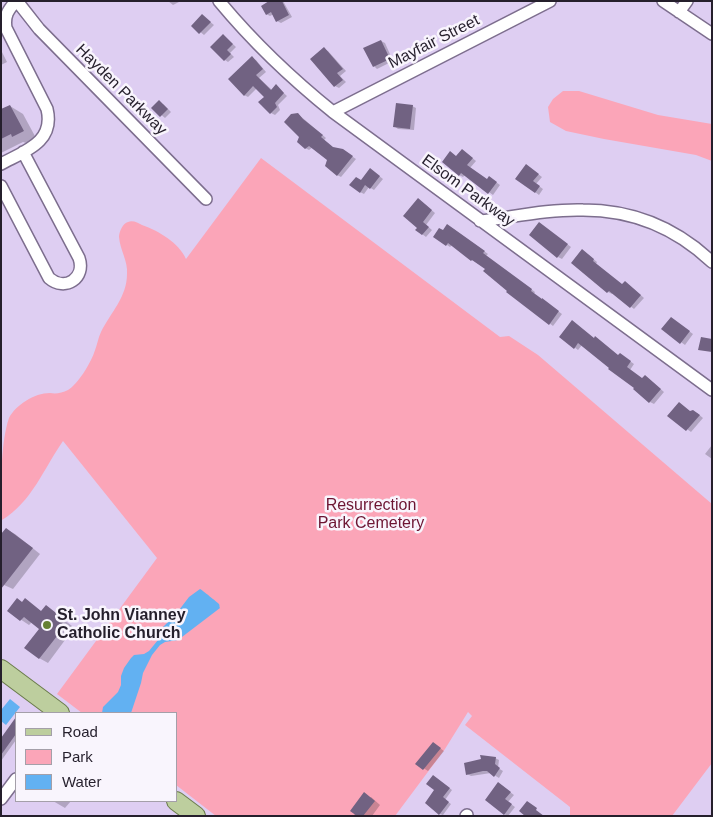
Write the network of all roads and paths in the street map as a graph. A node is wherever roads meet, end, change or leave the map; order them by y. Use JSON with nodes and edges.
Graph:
{"nodes":[{"id":1,"x":16,"y":1,"type":"edge"},
{"id":2,"x":550,"y":1,"type":"edge"},
{"id":3,"x":663,"y":1,"type":"edge"},
{"id":4,"x":687,"y":1,"type":"edge"},
{"id":5,"x":222,"y":2,"type":"edge"},
{"id":6,"x":679,"y":12,"type":"junction"},
{"id":7,"x":712,"y":34,"type":"edge"},
{"id":8,"x":333,"y":112,"type":"junction"},
{"id":9,"x":23,"y":152,"type":"junction"},
{"id":10,"x":1,"y":164,"type":"edge"},
{"id":11,"x":1,"y":186,"type":"edge"},
{"id":12,"x":206,"y":199,"type":"dead end"},
{"id":13,"x":480,"y":221,"type":"junction"},
{"id":14,"x":712,"y":262,"type":"edge"},
{"id":15,"x":712,"y":390,"type":"edge"},
{"id":16,"x":1,"y":669,"type":"edge"},
{"id":17,"x":59,"y":712,"type":"edge"},
{"id":18,"x":15,"y":780,"type":"edge"},
{"id":19,"x":1,"y":799,"type":"edge"}],
"edges":[{"from":1,"to":9,"type":"street"},
{"from":1,"to":12,"type":"street","name":"Hayden Parkway"},
{"from":2,"to":8,"type":"street","name":"Mayfair Street"},
{"from":3,"to":6,"type":"street"},
{"from":4,"to":6,"type":"street"},
{"from":5,"to":8,"type":"street","name":"Elsom Parkway"},
{"from":6,"to":7,"type":"street"},
{"from":8,"to":13,"type":"street","name":"Elsom Parkway"},
{"from":9,"to":10,"type":"street"},
{"from":9,"to":11,"type":"street"},
{"from":13,"to":14,"type":"street"},
{"from":13,"to":15,"type":"street","name":"Elsom Parkway"},
{"from":16,"to":17,"type":"main road"},
{"from":18,"to":19,"type":"street"}]}
